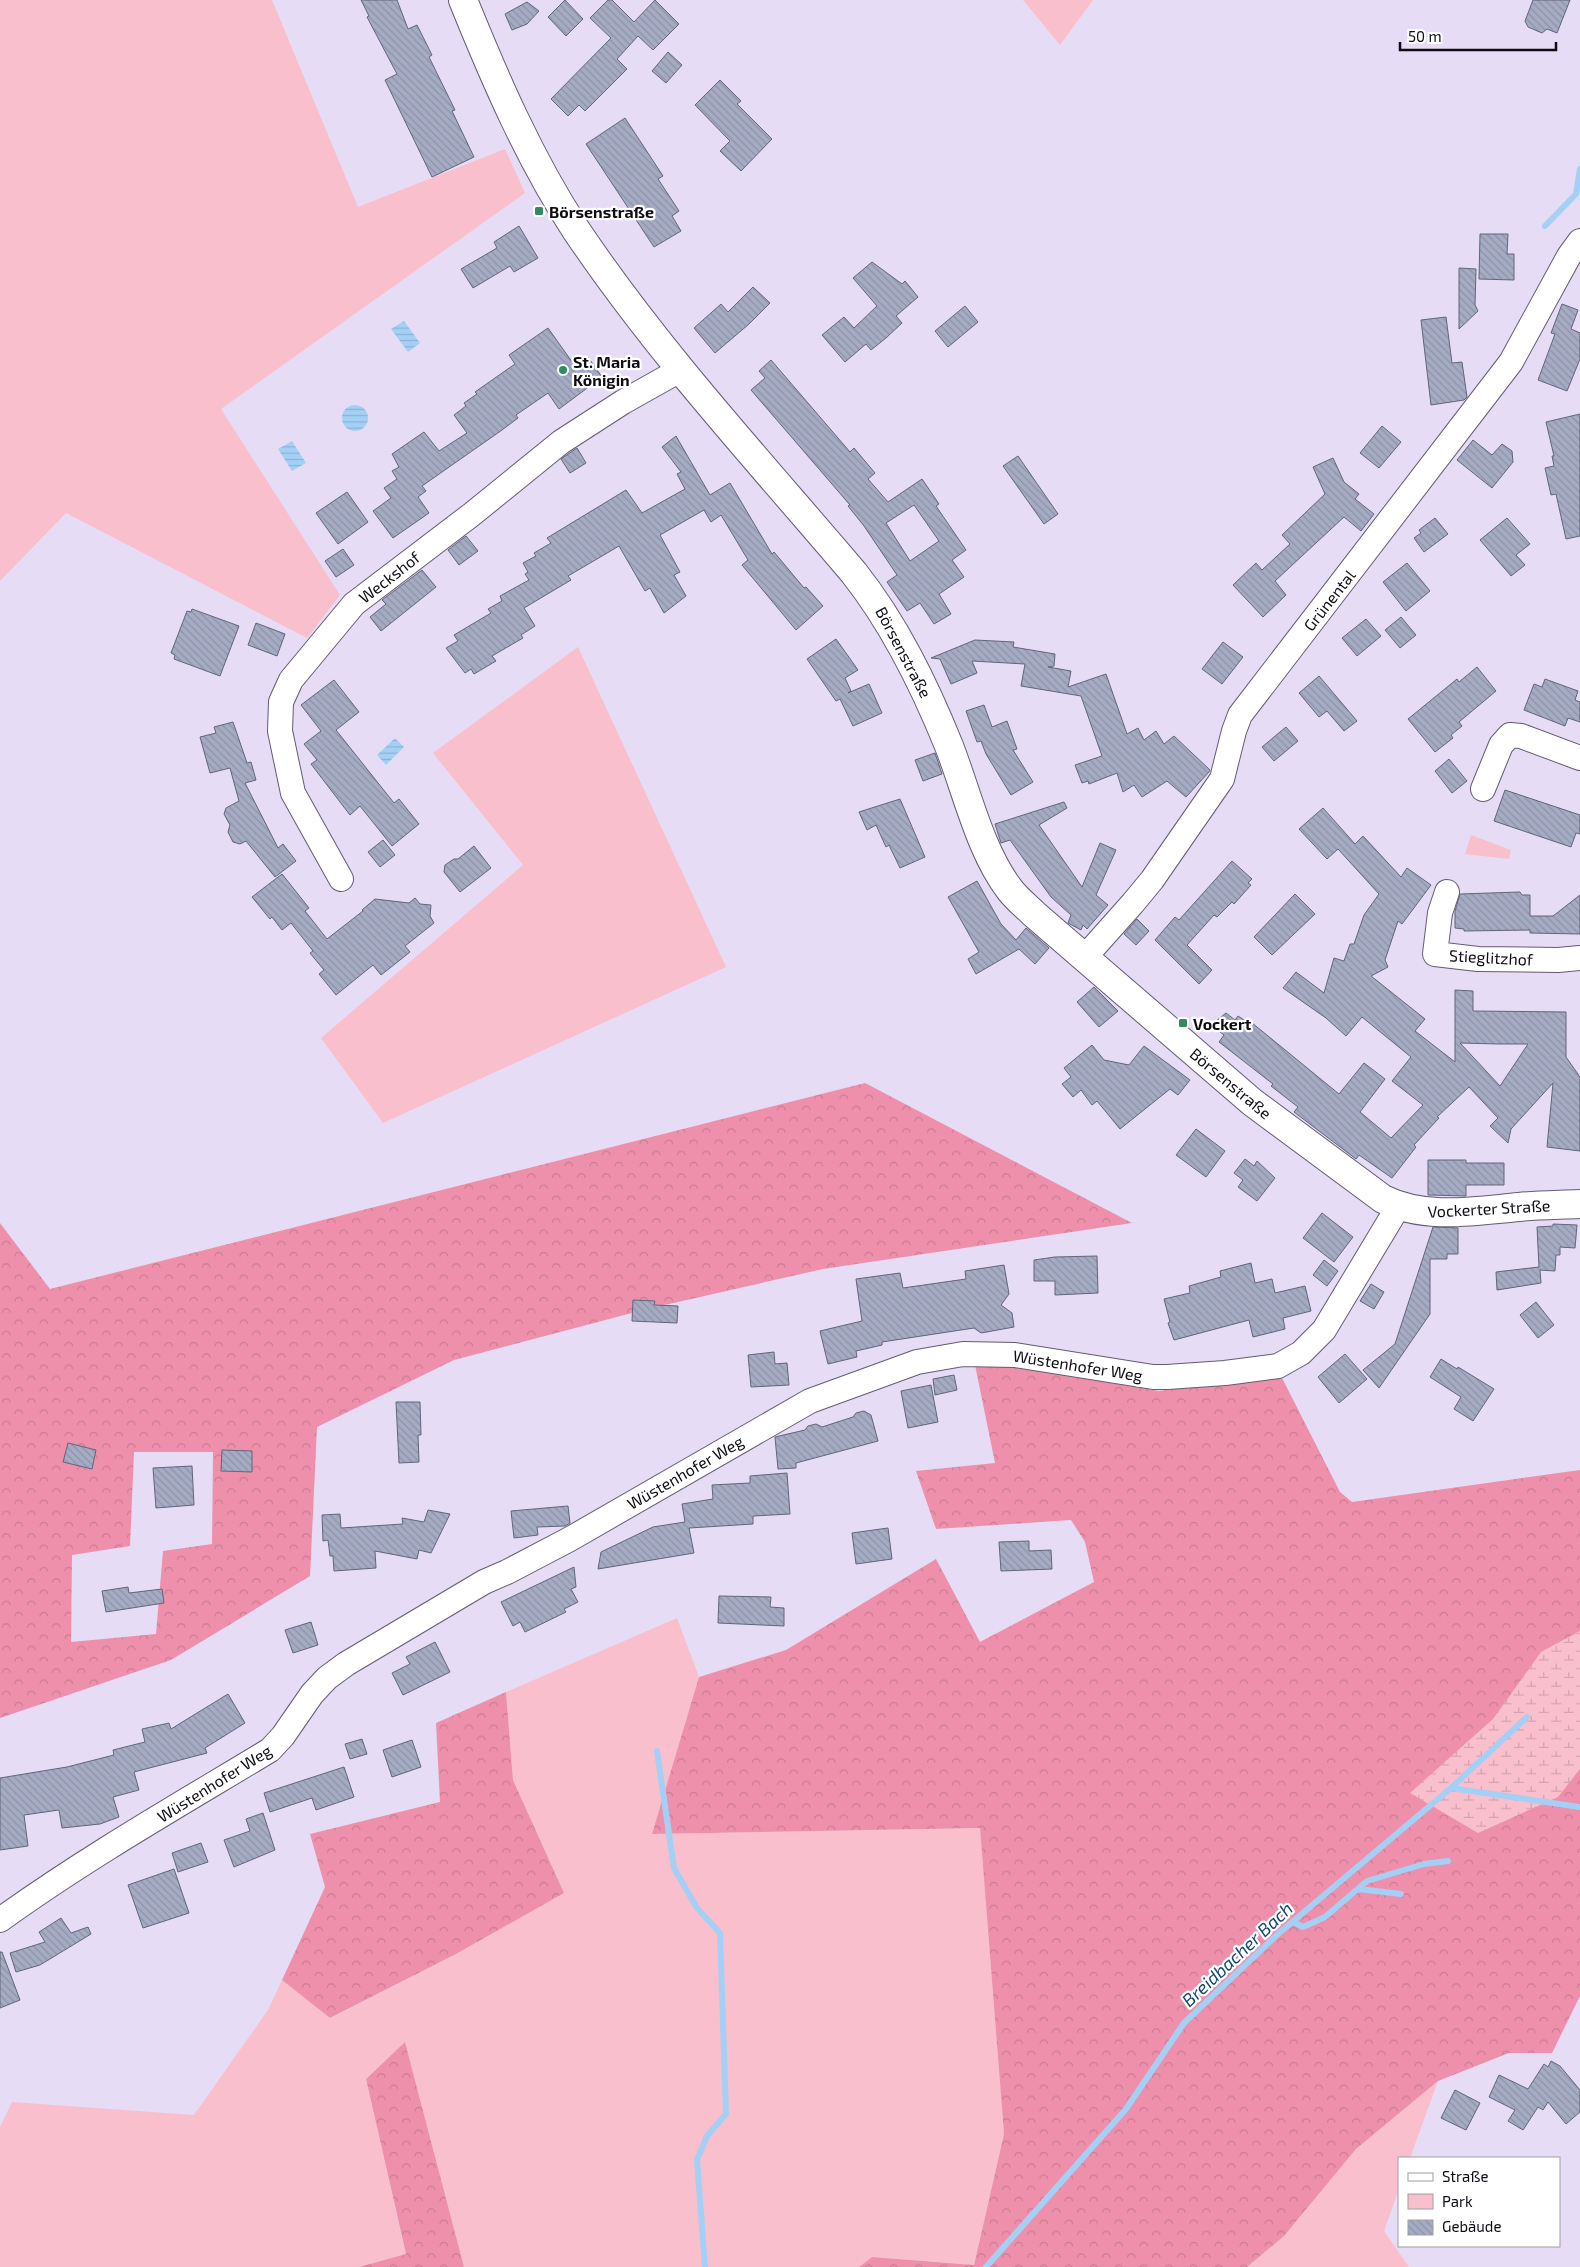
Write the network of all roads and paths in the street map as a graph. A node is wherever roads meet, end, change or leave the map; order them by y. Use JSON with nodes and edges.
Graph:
{"nodes":[{"id":1,"x":463,"y":0,"type":"edge"},
{"id":2,"x":1580,"y":241,"type":"edge"},
{"id":3,"x":680,"y":370,"type":"junction"},
{"id":4,"x":1580,"y":758,"type":"edge"},
{"id":5,"x":1483,"y":789,"type":"dead end"},
{"id":6,"x":341,"y":879,"type":"dead end"},
{"id":7,"x":1447,"y":892,"type":"dead end"},
{"id":8,"x":1084,"y":958,"type":"junction"},
{"id":9,"x":1580,"y":958,"type":"edge"},
{"id":10,"x":1580,"y":1204,"type":"edge"},
{"id":11,"x":1398,"y":1207,"type":"junction"},
{"id":12,"x":0,"y":1920,"type":"edge"}],
"edges":[{"from":1,"to":3,"type":"street","name":"Börsenstraße"},
{"from":2,"to":8,"type":"street","name":"Grünental"},
{"from":3,"to":6,"type":"street","name":"Weckshof"},
{"from":3,"to":8,"type":"street","name":"Börsenstraße"},
{"from":4,"to":5,"type":"street"},
{"from":7,"to":9,"type":"street","name":"Stieglitzhof"},
{"from":8,"to":11,"type":"street","name":"Börsenstraße"},
{"from":10,"to":11,"type":"street","name":"Vockerter Straße"},
{"from":11,"to":12,"type":"street","name":"Wüstenhofer Weg"}]}
